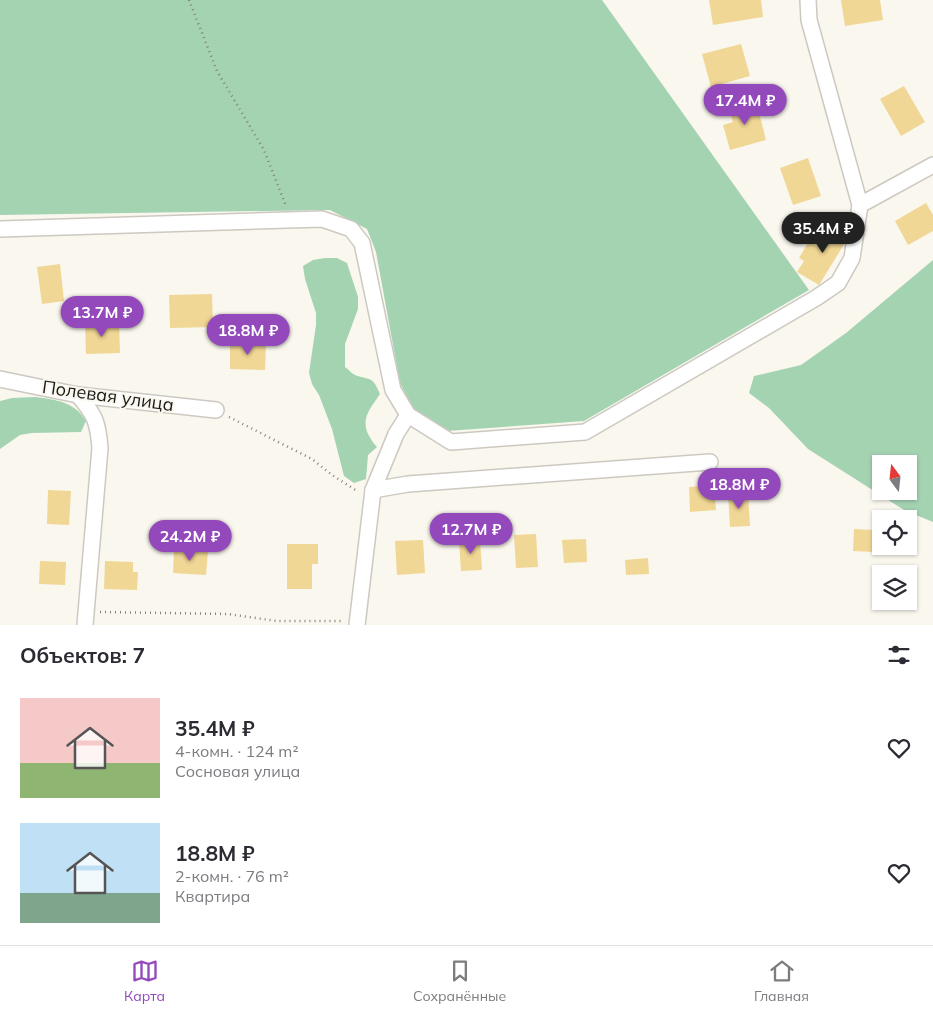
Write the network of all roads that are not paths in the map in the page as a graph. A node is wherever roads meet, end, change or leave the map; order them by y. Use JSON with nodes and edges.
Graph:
{"nodes":[{"id":1,"x":808,"y":0,"type":"edge"},
{"id":2,"x":933,"y":165,"type":"edge"},
{"id":3,"x":860,"y":205,"type":"junction"},
{"id":4,"x":0,"y":229,"type":"edge"},
{"id":5,"x":0,"y":379,"type":"edge"},
{"id":6,"x":78,"y":395,"type":"junction"},
{"id":7,"x":216,"y":410,"type":"road end"},
{"id":8,"x":408,"y":415,"type":"junction"},
{"id":9,"x":710,"y":462,"type":"dead end"},
{"id":10,"x":374,"y":490,"type":"junction"},
{"id":11,"x":86,"y":618,"type":"edge"},
{"id":12,"x":357,"y":623,"type":"edge"}],
"edges":[{"from":1,"to":3,"type":"street"},
{"from":2,"to":3,"type":"street"},
{"from":3,"to":8,"type":"street"},
{"from":4,"to":8,"type":"street"},
{"from":5,"to":6,"type":"street","name":"Полевая улица"},
{"from":6,"to":7,"type":"street","name":"Полевая улица"},
{"from":6,"to":11,"type":"street"},
{"from":8,"to":10,"type":"street"},
{"from":9,"to":10,"type":"street"},
{"from":10,"to":12,"type":"street"}]}
